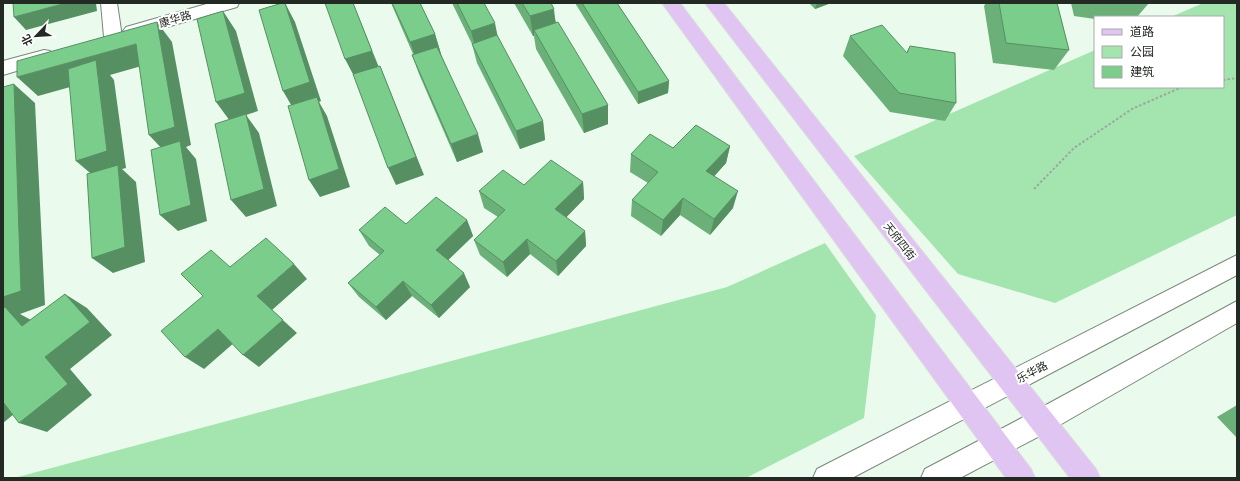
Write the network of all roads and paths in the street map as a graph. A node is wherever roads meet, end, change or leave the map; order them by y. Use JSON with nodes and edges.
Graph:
{"nodes":[{"id":1,"x":109,"y":3,"type":"edge"},
{"id":2,"x":231,"y":3,"type":"edge"},
{"id":3,"x":671,"y":3,"type":"edge"},
{"id":4,"x":714,"y":3,"type":"edge"},
{"id":5,"x":62,"y":51,"type":"edge"},
{"id":6,"x":3,"y":68,"type":"edge"},
{"id":7,"x":1237,"y":78,"type":"edge"},
{"id":8,"x":1224,"y":80,"type":"edge"},
{"id":9,"x":1180,"y":88,"type":"edge"},
{"id":10,"x":1034,"y":189,"type":"dead end"},
{"id":11,"x":1237,"y":264,"type":"edge"},
{"id":12,"x":1237,"y":311,"type":"edge"},
{"id":13,"x":1012,"y":383,"type":"junction"},
{"id":14,"x":968,"y":404,"type":"junction"},
{"id":15,"x":1042,"y":421,"type":"junction"},
{"id":16,"x":997,"y":444,"type":"junction"},
{"id":17,"x":826,"y":478,"type":"edge"},
{"id":18,"x":934,"y":478,"type":"edge"},
{"id":19,"x":1022,"y":478,"type":"edge"},
{"id":20,"x":1087,"y":478,"type":"edge"}],
"edges":[{"from":1,"to":2,"type":"street","name":"康华路"},
{"from":3,"to":14,"type":"main road"},
{"from":4,"to":13,"type":"main road","name":"天府四街"},
{"from":5,"to":6,"type":"street"},
{"from":7,"to":8,"type":"path"},
{"from":9,"to":10,"type":"path"},
{"from":11,"to":13,"type":"street","name":"乐华路"},
{"from":12,"to":15,"type":"street"},
{"from":13,"to":14,"type":"street","name":"乐华路"},
{"from":13,"to":15,"type":"main road","name":"天府四街"},
{"from":14,"to":16,"type":"main road"},
{"from":14,"to":17,"type":"street","name":"乐华路"},
{"from":15,"to":16,"type":"street"},
{"from":15,"to":20,"type":"main road","name":"天府四街"},
{"from":16,"to":18,"type":"street"},
{"from":16,"to":19,"type":"main road"}]}
